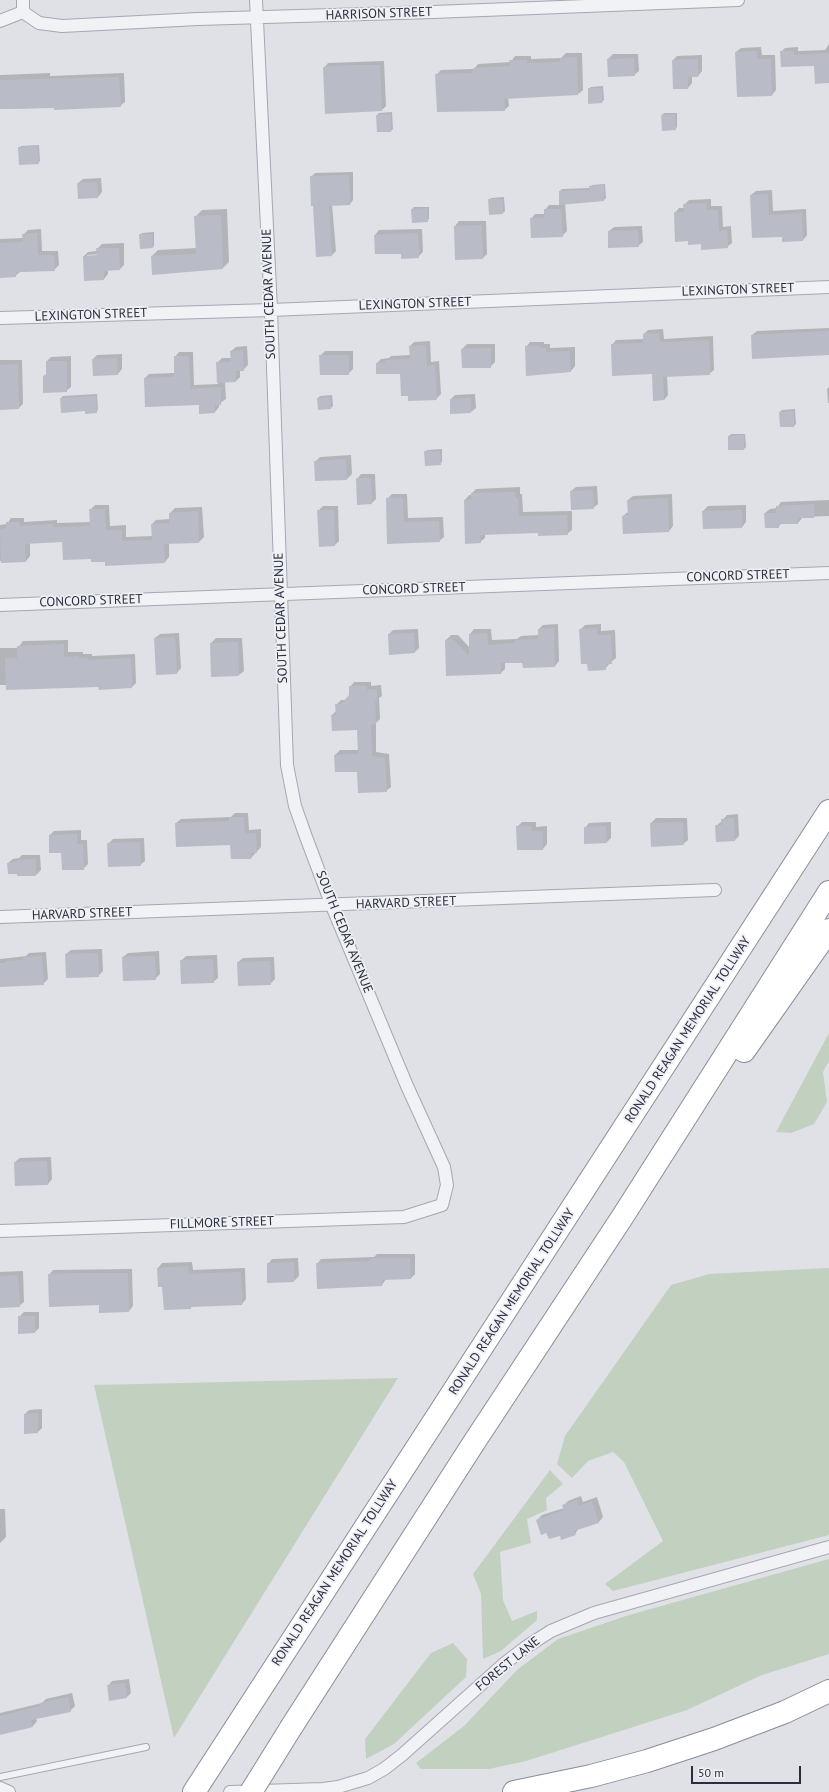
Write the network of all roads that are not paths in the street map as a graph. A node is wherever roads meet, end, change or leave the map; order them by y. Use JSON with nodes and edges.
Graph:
{"nodes":[{"id":1,"x":256,"y":0,"type":"edge"},
{"id":2,"x":738,"y":0,"type":"edge"},
{"id":3,"x":522,"y":4,"type":"edge"},
{"id":4,"x":23,"y":6,"type":"edge"},
{"id":5,"x":257,"y":18,"type":"junction"},
{"id":6,"x":0,"y":21,"type":"edge"},
{"id":7,"x":829,"y":287,"type":"edge"},
{"id":8,"x":271,"y":310,"type":"junction"},
{"id":9,"x":0,"y":318,"type":"edge"},
{"id":10,"x":829,"y":573,"type":"edge"},
{"id":11,"x":280,"y":594,"type":"junction"},
{"id":12,"x":0,"y":605,"type":"edge"},
{"id":13,"x":829,"y":811,"type":"edge"},
{"id":14,"x":715,"y":890,"type":"dead end"},
{"id":15,"x":829,"y":892,"type":"edge"},
{"id":16,"x":332,"y":906,"type":"junction"},
{"id":17,"x":0,"y":917,"type":"edge"},
{"id":18,"x":829,"y":930,"type":"edge"},
{"id":19,"x":442,"y":1205,"type":"joint"},
{"id":20,"x":623,"y":1216,"type":"junction"},
{"id":21,"x":0,"y":1231,"type":"edge"},
{"id":22,"x":829,"y":1547,"type":"edge"},
{"id":23,"x":829,"y":1691,"type":"edge"},
{"id":24,"x":146,"y":1747,"type":"dead end"},
{"id":25,"x":0,"y":1777,"type":"edge"},
{"id":26,"x":0,"y":1788,"type":"edge"},
{"id":27,"x":10,"y":1792,"type":"edge"},
{"id":28,"x":194,"y":1792,"type":"edge"},
{"id":29,"x":230,"y":1792,"type":"edge"},
{"id":30,"x":251,"y":1792,"type":"edge"},
{"id":31,"x":514,"y":1792,"type":"edge"}],
"edges":[{"from":1,"to":5,"type":"street","name":"SOUTH CEDAR AVENUE"},
{"from":2,"to":3,"type":"street","name":"HARRISON STREET"},
{"from":3,"to":5,"type":"street","name":"HARRISON STREET"},
{"from":4,"to":5,"type":"street","name":"HARRISON STREET"},
{"from":4,"to":6,"type":"street"},
{"from":5,"to":8,"type":"street","name":"SOUTH CEDAR AVENUE"},
{"from":7,"to":8,"type":"street","name":"LEXINGTON STREET"},
{"from":8,"to":9,"type":"street","name":"LEXINGTON STREET"},
{"from":8,"to":11,"type":"street","name":"SOUTH CEDAR AVENUE"},
{"from":10,"to":11,"type":"street","name":"CONCORD STREET"},
{"from":11,"to":12,"type":"street","name":"CONCORD STREET"},
{"from":11,"to":16,"type":"street","name":"SOUTH CEDAR AVENUE"},
{"from":13,"to":28,"type":"highway","name":"RONALD REAGAN MEMORIAL TOLLWAY"},
{"from":14,"to":16,"type":"street","name":"HARVARD STREET"},
{"from":15,"to":20,"type":"highway"},
{"from":16,"to":17,"type":"street","name":"HARVARD STREET"},
{"from":16,"to":19,"type":"street","name":"SOUTH CEDAR AVENUE"},
{"from":18,"to":20,"type":"highway"},
{"from":19,"to":21,"type":"street","name":"FILLMORE STREET"},
{"from":20,"to":30,"type":"highway","bridge":true},
{"from":22,"to":29,"type":"street","name":"FOREST LANE"},
{"from":23,"to":31,"type":"highway"},
{"from":24,"to":25,"type":"lane"},
{"from":26,"to":27,"type":"street"}]}
